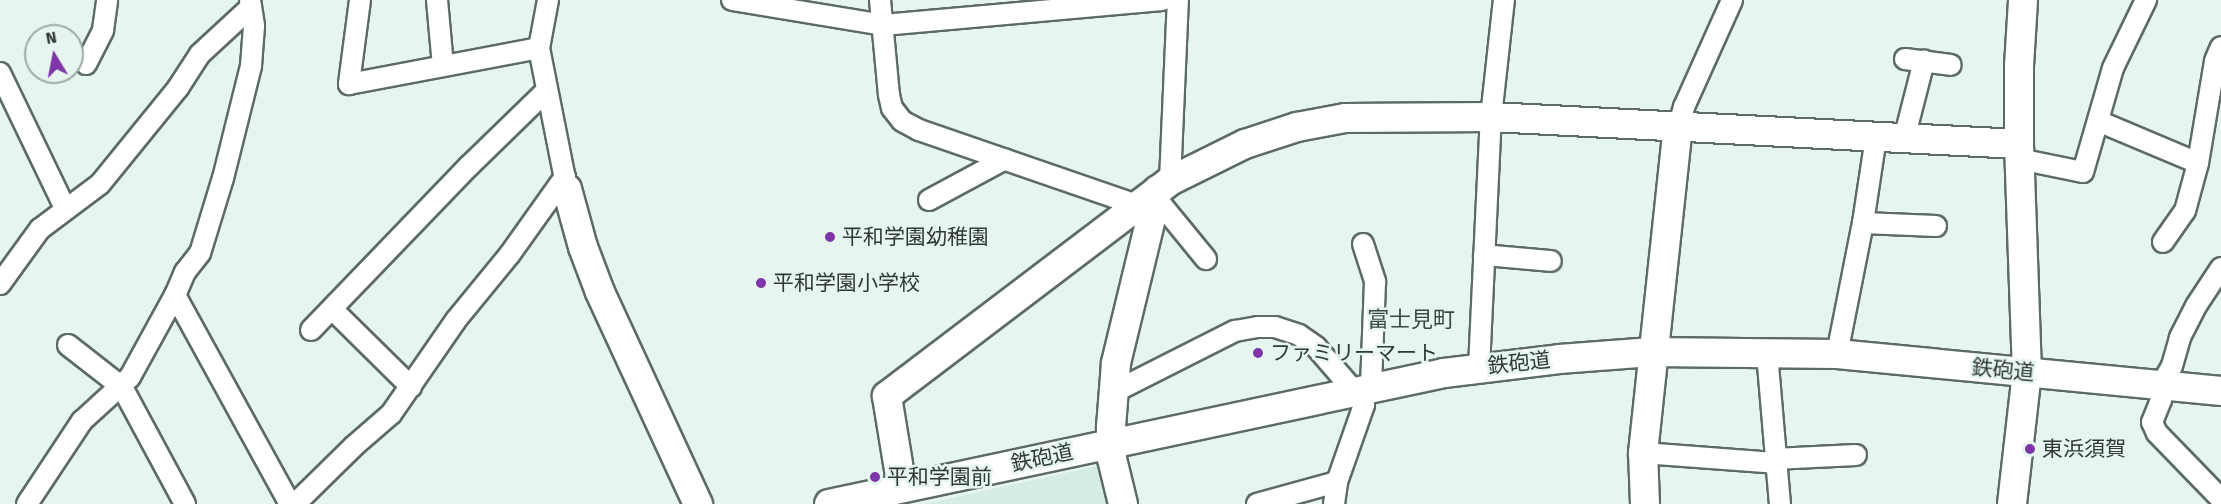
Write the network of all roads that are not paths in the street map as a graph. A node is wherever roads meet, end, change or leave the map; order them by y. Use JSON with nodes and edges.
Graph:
{"nodes":[{"id":1,"x":107,"y":0,"type":"edge"},
{"id":2,"x":360,"y":0,"type":"edge"},
{"id":3,"x":437,"y":0,"type":"edge"},
{"id":4,"x":548,"y":0,"type":"edge"},
{"id":5,"x":732,"y":0,"type":"edge"},
{"id":6,"x":880,"y":0,"type":"edge"},
{"id":7,"x":1162,"y":0,"type":"edge"},
{"id":8,"x":1178,"y":0,"type":"edge"},
{"id":9,"x":1504,"y":0,"type":"edge"},
{"id":10,"x":1732,"y":0,"type":"edge"},
{"id":11,"x":2023,"y":0,"type":"edge"},
{"id":12,"x":2146,"y":0,"type":"edge"},
{"id":13,"x":250,"y":4,"type":"edge"},
{"id":14,"x":883,"y":25,"type":"junction"},
{"id":15,"x":2221,"y":47,"type":"edge"},
{"id":16,"x":539,"y":48,"type":"junction"},
{"id":17,"x":86,"y":64,"type":"dead end"},
{"id":18,"x":1951,"y":65,"type":"dead end"},
{"id":19,"x":443,"y":66,"type":"junction"},
{"id":20,"x":0,"y":73,"type":"edge"},
{"id":21,"x":546,"y":91,"type":"junction"},
{"id":22,"x":1491,"y":117,"type":"junction"},
{"id":23,"x":2098,"y":122,"type":"junction"},
{"id":24,"x":1678,"y":128,"type":"junction"},
{"id":25,"x":1876,"y":137,"type":"junction"},
{"id":26,"x":1904,"y":139,"type":"junction"},
{"id":27,"x":2019,"y":151,"type":"junction"},
{"id":28,"x":1005,"y":159,"type":"junction"},
{"id":29,"x":2198,"y":163,"type":"junction"},
{"id":30,"x":566,"y":183,"type":"junction"},
{"id":31,"x":1155,"y":194,"type":"junction"},
{"id":32,"x":929,"y":200,"type":"dead end"},
{"id":33,"x":65,"y":208,"type":"junction"},
{"id":34,"x":1863,"y":223,"type":"junction"},
{"id":35,"x":1936,"y":226,"type":"dead end"},
{"id":36,"x":2163,"y":242,"type":"dead end"},
{"id":37,"x":1363,"y":244,"type":"dead end"},
{"id":38,"x":1484,"y":255,"type":"junction"},
{"id":39,"x":1206,"y":259,"type":"dead end"},
{"id":40,"x":1551,"y":261,"type":"dead end"},
{"id":41,"x":2221,"y":268,"type":"edge"},
{"id":42,"x":0,"y":284,"type":"edge"},
{"id":43,"x":175,"y":295,"type":"junction"},
{"id":44,"x":332,"y":309,"type":"junction"},
{"id":45,"x":311,"y":330,"type":"dead end"},
{"id":46,"x":68,"y":345,"type":"dead end"},
{"id":47,"x":1652,"y":352,"type":"junction"},
{"id":48,"x":1767,"y":353,"type":"junction"},
{"id":49,"x":1837,"y":354,"type":"junction"},
{"id":50,"x":1479,"y":368,"type":"junction"},
{"id":51,"x":2027,"y":373,"type":"junction"},
{"id":52,"x":2162,"y":385,"type":"junction"},
{"id":53,"x":122,"y":387,"type":"junction"},
{"id":54,"x":411,"y":387,"type":"junction"},
{"id":55,"x":1363,"y":390,"type":"junction"},
{"id":56,"x":2221,"y":391,"type":"edge"},
{"id":57,"x":1112,"y":393,"type":"junction"},
{"id":58,"x":1113,"y":443,"type":"junction"},
{"id":59,"x":1643,"y":453,"type":"junction"},
{"id":60,"x":1856,"y":454,"type":"dead end"},
{"id":61,"x":1775,"y":461,"type":"junction"},
{"id":62,"x":1337,"y":482,"type":"junction"},
{"id":63,"x":902,"y":488,"type":"junction"},
{"id":64,"x":2221,"y":499,"type":"edge"},
{"id":65,"x":27,"y":504,"type":"edge"},
{"id":66,"x":185,"y":504,"type":"edge"},
{"id":67,"x":290,"y":504,"type":"edge"},
{"id":68,"x":295,"y":504,"type":"edge"},
{"id":69,"x":698,"y":504,"type":"edge"},
{"id":70,"x":829,"y":504,"type":"edge"},
{"id":71,"x":1123,"y":504,"type":"edge"},
{"id":72,"x":1257,"y":504,"type":"edge"},
{"id":73,"x":1334,"y":504,"type":"edge"},
{"id":74,"x":1645,"y":504,"type":"edge"},
{"id":75,"x":1780,"y":504,"type":"edge"},
{"id":76,"x":2012,"y":504,"type":"edge"}],
"edges":[{"from":1,"to":17,"type":"street"},
{"from":2,"to":19,"type":"street"},
{"from":3,"to":19,"type":"street"},
{"from":4,"to":16,"type":"street"},
{"from":5,"to":14,"type":"street"},
{"from":6,"to":14,"type":"street"},
{"from":7,"to":14,"type":"street"},
{"from":8,"to":31,"type":"street"},
{"from":9,"to":22,"type":"street"},
{"from":10,"to":24,"type":"street"},
{"from":11,"to":27,"type":"street"},
{"from":12,"to":23,"type":"street"},
{"from":13,"to":33,"type":"street"},
{"from":13,"to":43,"type":"street"},
{"from":14,"to":28,"type":"street"},
{"from":15,"to":29,"type":"street"},
{"from":16,"to":19,"type":"street"},
{"from":16,"to":21,"type":"street"},
{"from":18,"to":26,"type":"street"},
{"from":20,"to":33,"type":"street"},
{"from":21,"to":30,"type":"street"},
{"from":21,"to":44,"type":"street"},
{"from":22,"to":24,"type":"street"},
{"from":22,"to":31,"type":"street"},
{"from":22,"to":38,"type":"street"},
{"from":23,"to":27,"type":"street"},
{"from":23,"to":29,"type":"street"},
{"from":24,"to":25,"type":"street"},
{"from":24,"to":47,"type":"street"},
{"from":25,"to":26,"type":"street"},
{"from":25,"to":34,"type":"street"},
{"from":26,"to":27,"type":"street"},
{"from":27,"to":51,"type":"street"},
{"from":28,"to":31,"type":"street"},
{"from":28,"to":32,"type":"street"},
{"from":29,"to":36,"type":"street"},
{"from":30,"to":54,"type":"street"},
{"from":30,"to":69,"type":"street"},
{"from":31,"to":39,"type":"street"},
{"from":31,"to":57,"type":"street"},
{"from":31,"to":63,"type":"street"},
{"from":33,"to":42,"type":"street"},
{"from":34,"to":35,"type":"street"},
{"from":34,"to":49,"type":"street"},
{"from":37,"to":55,"type":"street"},
{"from":38,"to":40,"type":"street"},
{"from":38,"to":50,"type":"street"},
{"from":41,"to":52,"type":"street"},
{"from":43,"to":53,"type":"street"},
{"from":43,"to":67,"type":"street"},
{"from":44,"to":45,"type":"street"},
{"from":44,"to":54,"type":"street"},
{"from":46,"to":53,"type":"street"},
{"from":47,"to":48,"type":"street","name":"鉄砲道"},
{"from":47,"to":50,"type":"street","name":"鉄砲道"},
{"from":47,"to":59,"type":"street"},
{"from":48,"to":49,"type":"street","name":"鉄砲道"},
{"from":48,"to":61,"type":"street"},
{"from":49,"to":51,"type":"street","name":"鉄砲道"},
{"from":50,"to":55,"type":"street","name":"鉄砲道"},
{"from":51,"to":52,"type":"street","name":"鉄砲道"},
{"from":51,"to":76,"type":"street"},
{"from":52,"to":56,"type":"street","name":"鉄砲道"},
{"from":52,"to":64,"type":"street"},
{"from":53,"to":65,"type":"street"},
{"from":53,"to":66,"type":"street"},
{"from":54,"to":68,"type":"street"},
{"from":55,"to":57,"type":"street"},
{"from":55,"to":58,"type":"street","name":"鉄砲道"},
{"from":55,"to":62,"type":"street"},
{"from":57,"to":58,"type":"street"},
{"from":58,"to":63,"type":"street","name":"鉄砲道"},
{"from":58,"to":71,"type":"street"},
{"from":59,"to":61,"type":"street"},
{"from":59,"to":74,"type":"street"},
{"from":60,"to":61,"type":"street"},
{"from":61,"to":75,"type":"street"},
{"from":62,"to":72,"type":"street"},
{"from":62,"to":73,"type":"street"},
{"from":63,"to":70,"type":"street","name":"鉄砲道"}]}
